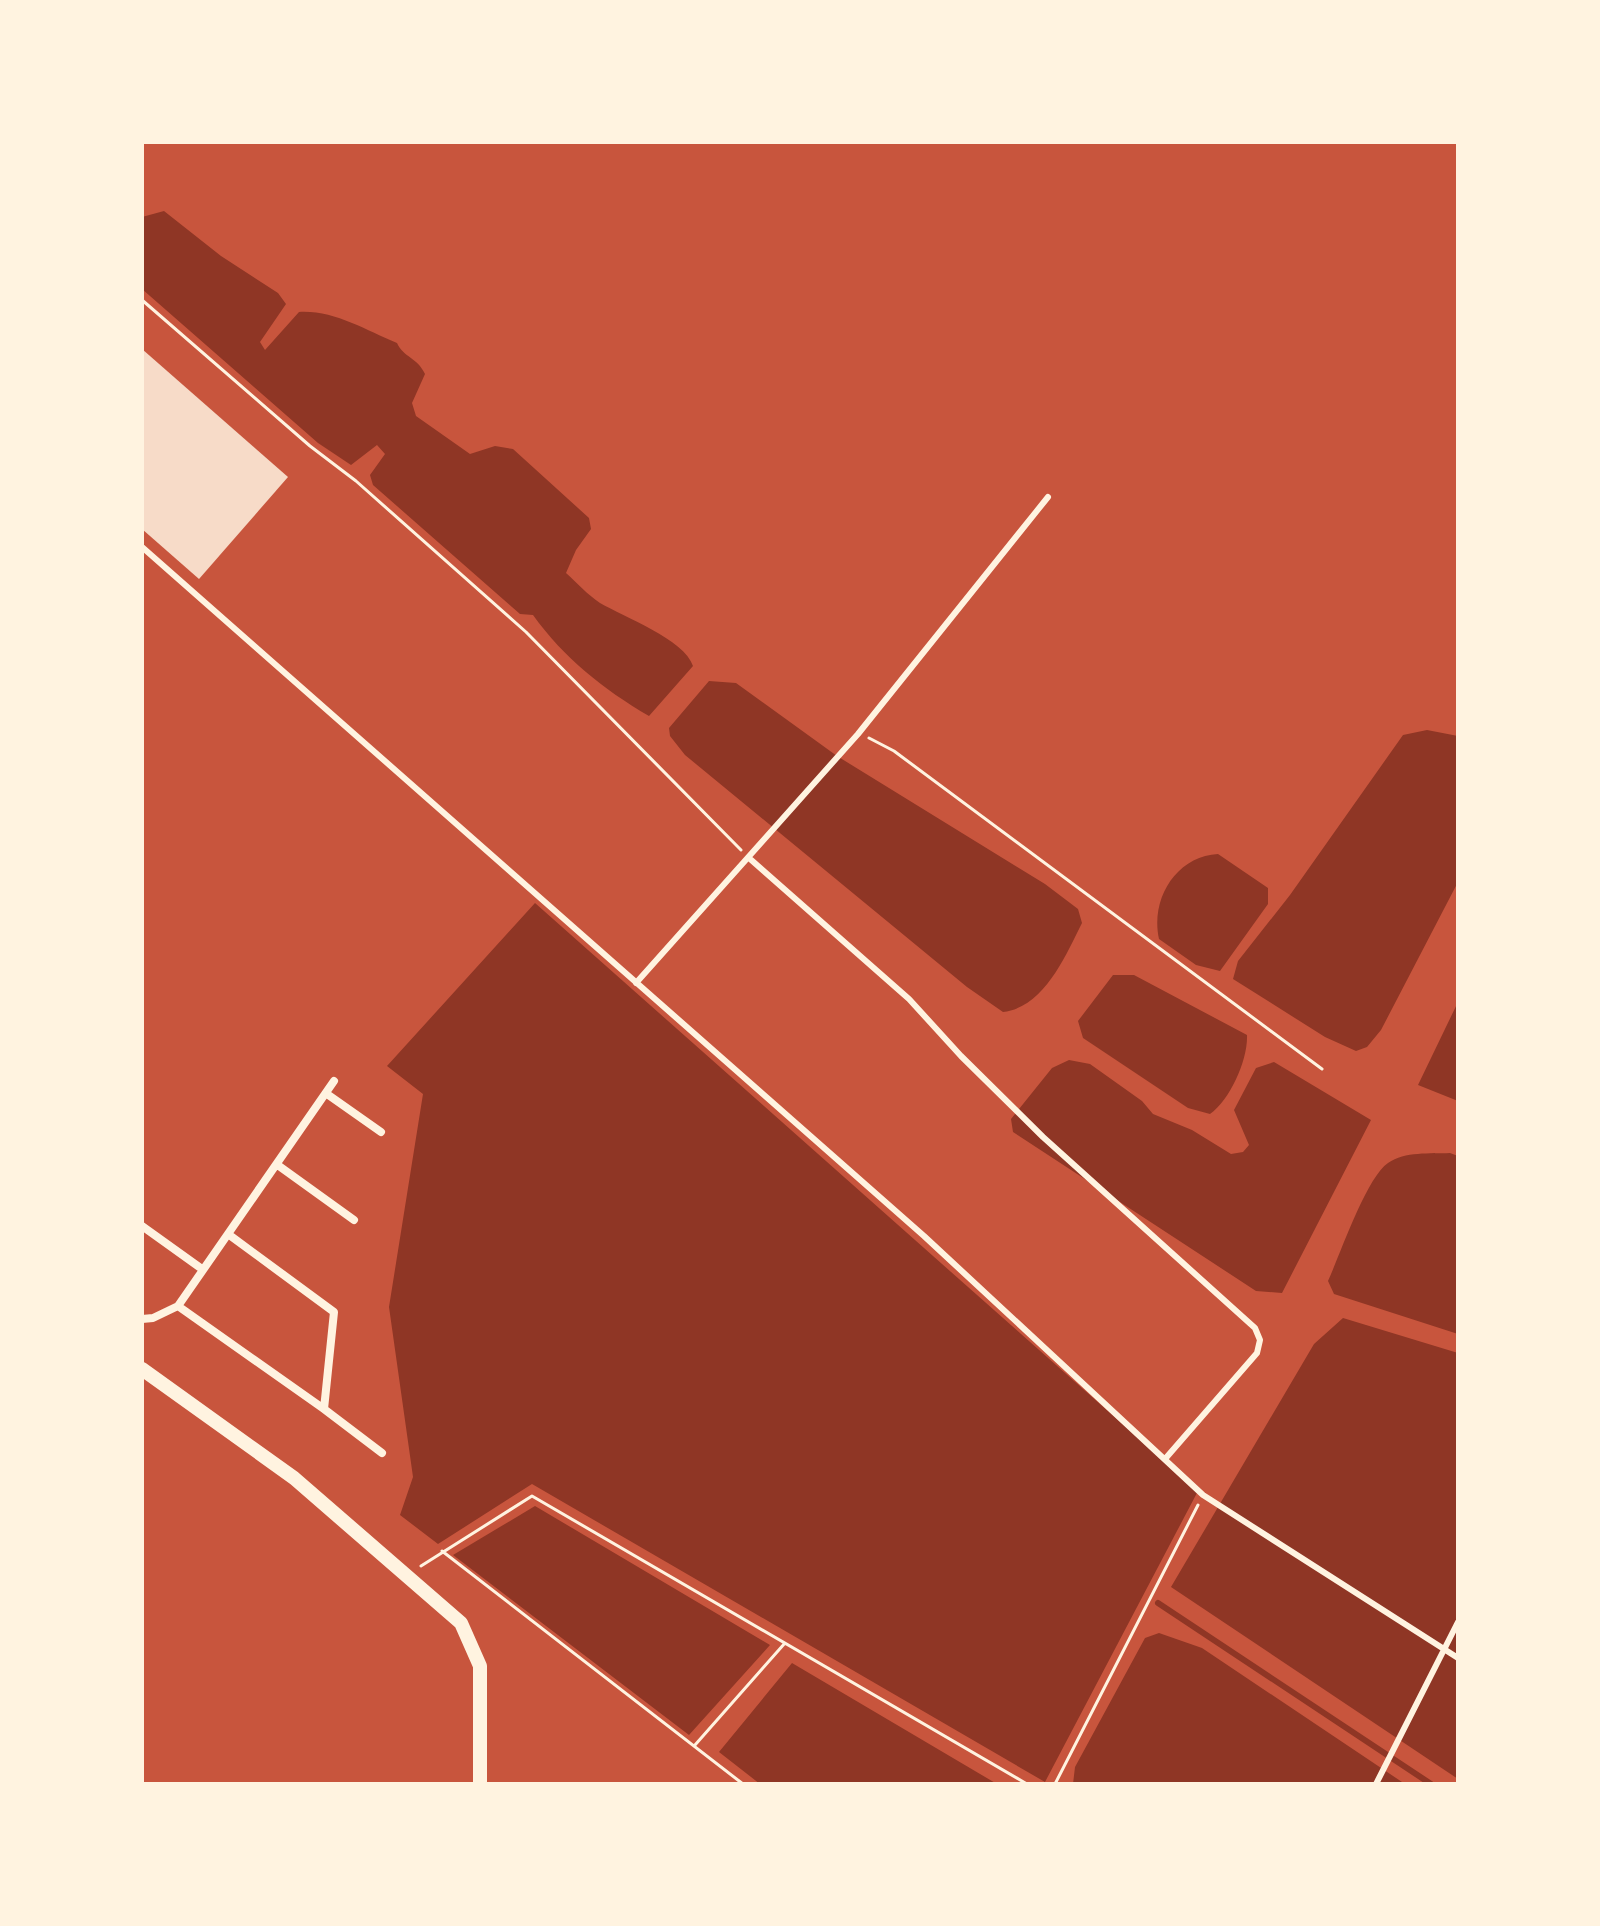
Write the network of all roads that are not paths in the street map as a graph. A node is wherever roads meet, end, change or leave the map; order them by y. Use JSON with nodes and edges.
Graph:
{"nodes":[{"id":1,"x":1048,"y":497,"type":"dead end"},
{"id":2,"x":142,"y":547,"type":"edge"},
{"id":3,"x":749,"y":858,"type":"junction"},
{"id":4,"x":636,"y":983,"type":"junction"},
{"id":5,"x":334,"y":1081,"type":"dead end"},
{"id":6,"x":327,"y":1094,"type":"junction"},
{"id":7,"x":381,"y":1132,"type":"dead end"},
{"id":8,"x":279,"y":1166,"type":"junction"},
{"id":9,"x":354,"y":1220,"type":"dead end"},
{"id":10,"x":142,"y":1226,"type":"edge"},
{"id":11,"x":228,"y":1234,"type":"junction"},
{"id":12,"x":202,"y":1269,"type":"junction"},
{"id":13,"x":178,"y":1306,"type":"junction"},
{"id":14,"x":142,"y":1319,"type":"edge"},
{"id":15,"x":142,"y":1369,"type":"edge"},
{"id":16,"x":324,"y":1409,"type":"junction"},
{"id":17,"x":382,"y":1453,"type":"dead end"},
{"id":18,"x":1165,"y":1459,"type":"junction"},
{"id":19,"x":1458,"y":1622,"type":"edge"},
{"id":20,"x":1444,"y":1651,"type":"junction"},
{"id":21,"x":1458,"y":1658,"type":"edge"},
{"id":22,"x":480,"y":1784,"type":"edge"},
{"id":23,"x":1376,"y":1784,"type":"edge"}],
"edges":[{"from":1,"to":3,"type":"lane"},
{"from":2,"to":4,"type":"lane"},
{"from":3,"to":4,"type":"lane"},
{"from":3,"to":18,"type":"lane"},
{"from":4,"to":18,"type":"lane"},
{"from":5,"to":6,"type":"street"},
{"from":6,"to":7,"type":"street"},
{"from":6,"to":8,"type":"street"},
{"from":8,"to":9,"type":"street"},
{"from":8,"to":11,"type":"street"},
{"from":10,"to":12,"type":"street"},
{"from":11,"to":12,"type":"street"},
{"from":11,"to":16,"type":"street"},
{"from":12,"to":13,"type":"street"},
{"from":13,"to":14,"type":"street"},
{"from":13,"to":16,"type":"street"},
{"from":15,"to":22,"type":"street"},
{"from":16,"to":17,"type":"street"},
{"from":18,"to":20,"type":"lane"},
{"from":19,"to":20,"type":"lane"},
{"from":20,"to":21,"type":"lane"},
{"from":20,"to":23,"type":"lane"}]}
